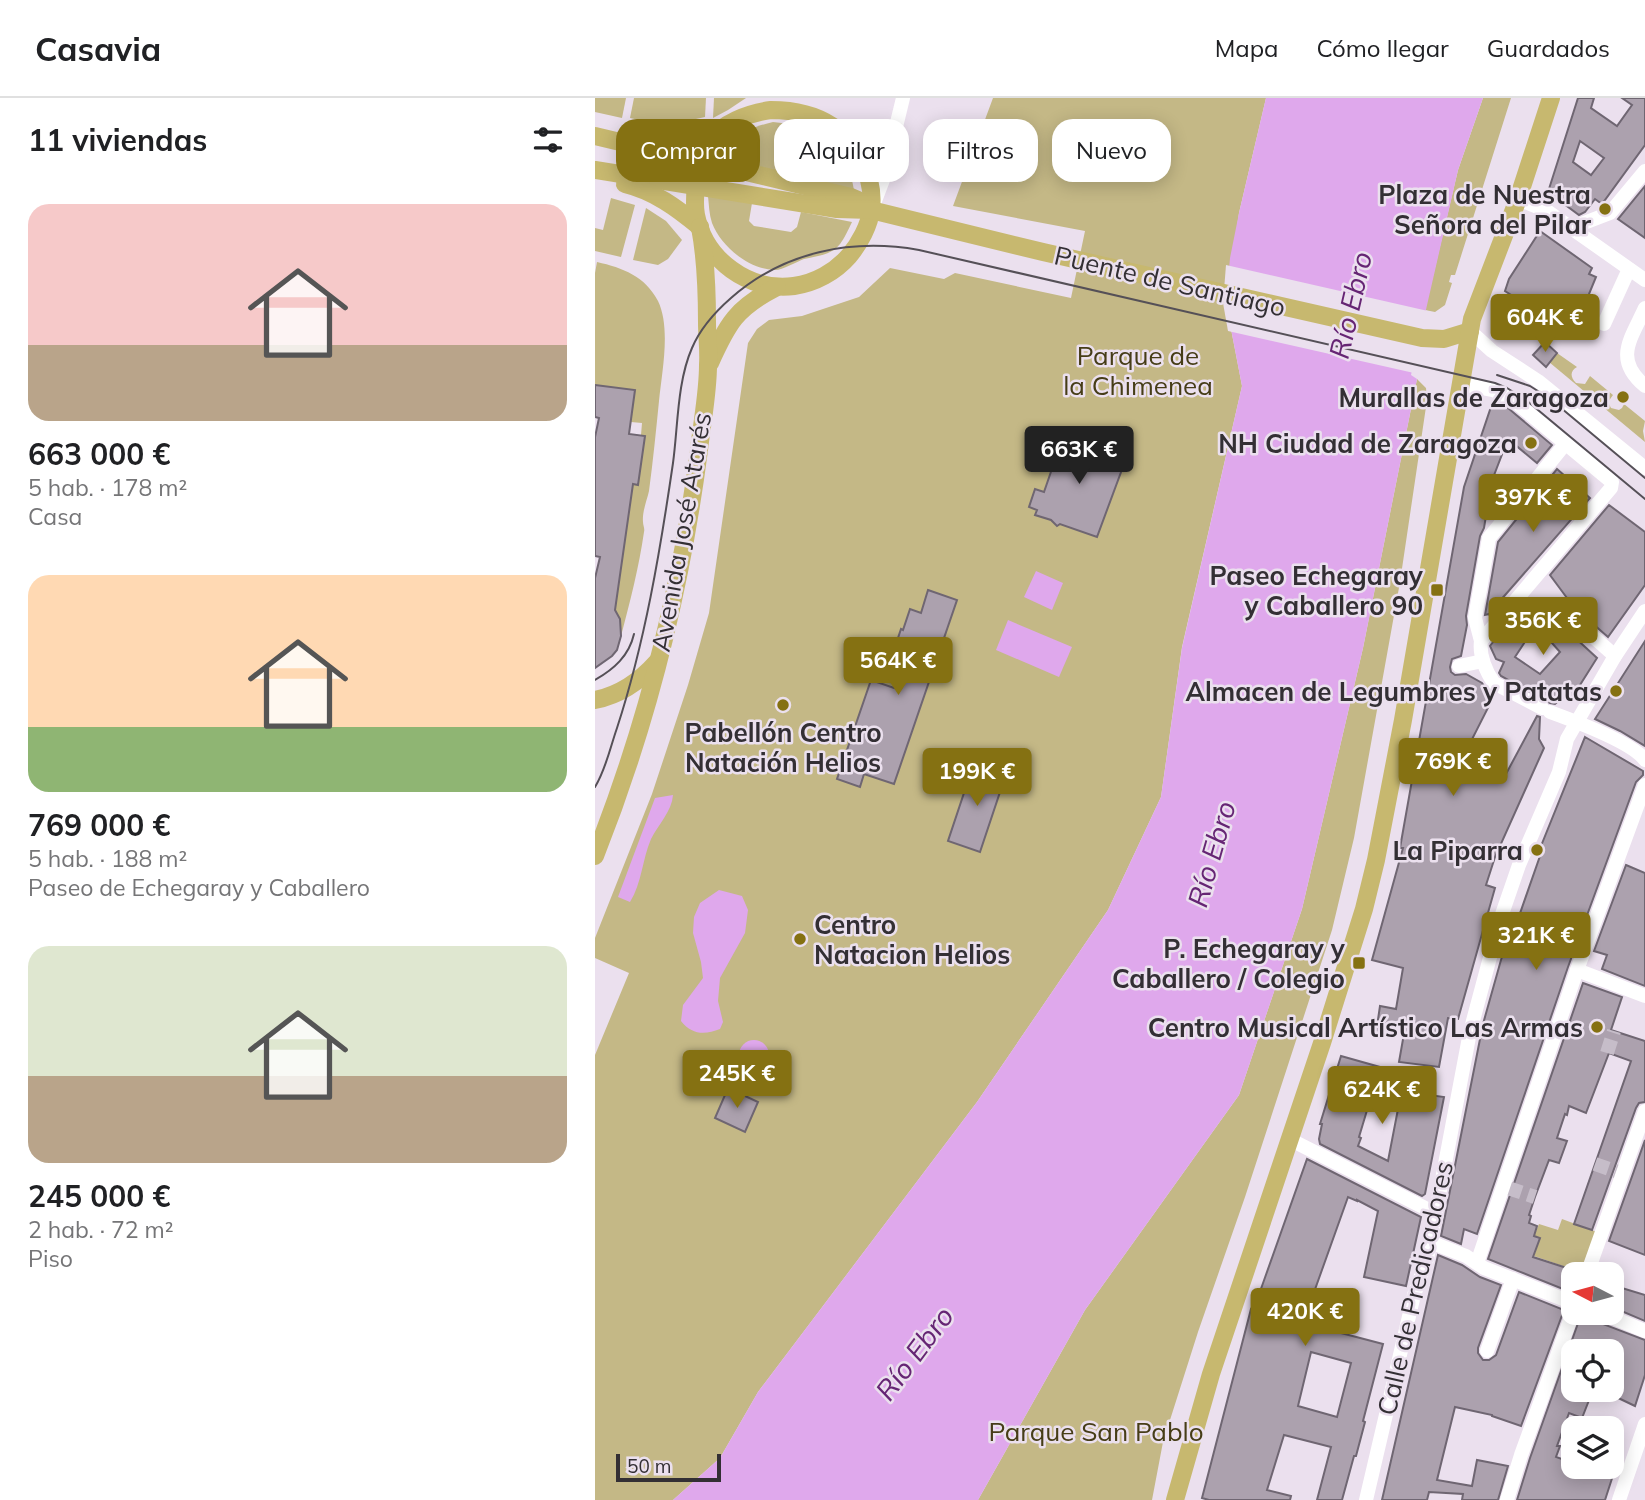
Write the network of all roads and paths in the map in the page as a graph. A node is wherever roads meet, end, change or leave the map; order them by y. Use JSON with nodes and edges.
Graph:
{"nodes":[{"id":1,"x":765,"y":98,"type":"edge"},
{"id":2,"x":903,"y":98,"type":"edge"},
{"id":3,"x":1551,"y":98,"type":"edge"},
{"id":4,"x":749,"y":115,"type":"junction"},
{"id":5,"x":741,"y":119,"type":"edge"},
{"id":6,"x":595,"y":136,"type":"edge"},
{"id":7,"x":616,"y":141,"type":"edge"},
{"id":8,"x":595,"y":170,"type":"edge"},
{"id":9,"x":1645,"y":171,"type":"edge"},
{"id":10,"x":760,"y":175,"type":"edge"},
{"id":11,"x":595,"y":176,"type":"edge"},
{"id":12,"x":696,"y":182,"type":"edge"},
{"id":13,"x":695,"y":186,"type":"junction"},
{"id":14,"x":1518,"y":199,"type":"junction"},
{"id":15,"x":871,"y":210,"type":"junction"},
{"id":16,"x":699,"y":227,"type":"junction"},
{"id":17,"x":1571,"y":228,"type":"junction"},
{"id":18,"x":1640,"y":277,"type":"edge"},
{"id":19,"x":777,"y":286,"type":"junction"},
{"id":20,"x":1645,"y":308,"type":"edge"},
{"id":21,"x":1604,"y":324,"type":"dead end"},
{"id":22,"x":1470,"y":331,"type":"junction"},
{"id":23,"x":708,"y":366,"type":"junction"},
{"id":24,"x":1461,"y":384,"type":"junction"},
{"id":25,"x":1645,"y":386,"type":"edge"},
{"id":26,"x":1565,"y":444,"type":"junction"},
{"id":27,"x":1645,"y":468,"type":"edge"},
{"id":28,"x":1645,"y":611,"type":"edge"},
{"id":29,"x":1579,"y":624,"type":"dead end"},
{"id":30,"x":1481,"y":642,"type":"junction"},
{"id":31,"x":1615,"y":656,"type":"junction"},
{"id":32,"x":660,"y":659,"type":"junction"},
{"id":33,"x":1483,"y":661,"type":"junction"},
{"id":34,"x":1459,"y":666,"type":"dead end"},
{"id":35,"x":595,"y":700,"type":"edge"},
{"id":36,"x":1576,"y":722,"type":"junction"},
{"id":37,"x":1645,"y":760,"type":"edge"},
{"id":38,"x":1645,"y":785,"type":"edge"},
{"id":39,"x":613,"y":810,"type":"junction"},
{"id":40,"x":595,"y":816,"type":"edge"},
{"id":41,"x":595,"y":856,"type":"edge"},
{"id":42,"x":1577,"y":970,"type":"junction"},
{"id":43,"x":1645,"y":996,"type":"edge"},
{"id":44,"x":1645,"y":1111,"type":"edge"},
{"id":45,"x":1289,"y":1139,"type":"junction"},
{"id":46,"x":1435,"y":1213,"type":"junction"},
{"id":47,"x":1430,"y":1242,"type":"junction"},
{"id":48,"x":1591,"y":1262,"type":"edge"},
{"id":49,"x":1477,"y":1263,"type":"junction"},
{"id":50,"x":1513,"y":1279,"type":"junction"},
{"id":51,"x":1561,"y":1298,"type":"edge"},
{"id":52,"x":1624,"y":1322,"type":"edge"},
{"id":53,"x":1568,"y":1325,"type":"edge"},
{"id":54,"x":1645,"y":1331,"type":"edge"},
{"id":55,"x":1487,"y":1351,"type":"dead end"},
{"id":56,"x":1645,"y":1424,"type":"edge"},
{"id":57,"x":1175,"y":1500,"type":"edge"},
{"id":58,"x":1366,"y":1500,"type":"edge"},
{"id":59,"x":1507,"y":1500,"type":"edge"},
{"id":60,"x":1619,"y":1500,"type":"edge"}],
"edges":[{"from":1,"to":4,"type":"main road"},
{"from":2,"to":15,"type":"street"},
{"from":3,"to":14,"type":"main road"},
{"from":4,"to":5,"type":"main road"},
{"from":4,"to":15,"type":"main road"},
{"from":6,"to":7,"type":"main road"},
{"from":8,"to":13,"type":"main road"},
{"from":9,"to":17,"type":"street"},
{"from":10,"to":15,"type":"main road"},
{"from":11,"to":16,"type":"main road"},
{"from":12,"to":13,"type":"main road","name":"Avenida José Atarés"},
{"from":13,"to":15,"type":"main road"},
{"from":13,"to":16,"type":"main road","name":"Avenida José Atarés"},
{"from":14,"to":17,"type":"street"},
{"from":14,"to":22,"type":"main road"},
{"from":15,"to":19,"type":"main road"},
{"from":15,"to":22,"type":"main road","name":"Puente de Santiago"},
{"from":16,"to":19,"type":"main road"},
{"from":16,"to":23,"type":"main road","name":"Avenida José Atarés"},
{"from":17,"to":18,"type":"street"},
{"from":18,"to":21,"type":"street"},
{"from":19,"to":23,"type":"main road","name":"Avenida José Atarés"},
{"from":20,"to":25,"type":"street"},
{"from":22,"to":24,"type":"main road"},
{"from":22,"to":27,"type":"street"},
{"from":23,"to":32,"type":"main road","name":"Avenida José Atarés"},
{"from":24,"to":26,"type":"street"},
{"from":24,"to":45,"type":"main road"},
{"from":26,"to":30,"type":"street"},
{"from":26,"to":30,"type":"street"},
{"from":28,"to":31,"type":"street","name":"Calle de Predicadores"},
{"from":29,"to":31,"type":"street"},
{"from":30,"to":33,"type":"street"},
{"from":31,"to":36,"type":"street","name":"Calle de Predicadores"},
{"from":32,"to":35,"type":"main road"},
{"from":32,"to":39,"type":"main road","name":"Avenida José Atarés"},
{"from":33,"to":34,"type":"street"},
{"from":33,"to":36,"type":"street"},
{"from":36,"to":37,"type":"street"},
{"from":36,"to":46,"type":"street","name":"Calle de Predicadores"},
{"from":38,"to":42,"type":"street"},
{"from":39,"to":40,"type":"main road"},
{"from":39,"to":41,"type":"main road","name":"Avenida José Atarés"},
{"from":42,"to":43,"type":"street"},
{"from":42,"to":49,"type":"street"},
{"from":44,"to":48,"type":"street"},
{"from":45,"to":46,"type":"street"},
{"from":45,"to":57,"type":"main road"},
{"from":46,"to":47,"type":"street","name":"Calle de Predicadores"},
{"from":47,"to":49,"type":"street"},
{"from":47,"to":58,"type":"street","name":"Calle de Predicadores"},
{"from":49,"to":50,"type":"street"},
{"from":50,"to":51,"type":"street"},
{"from":50,"to":55,"type":"street"},
{"from":52,"to":54,"type":"street"},
{"from":53,"to":59,"type":"street"},
{"from":56,"to":60,"type":"street"}]}
